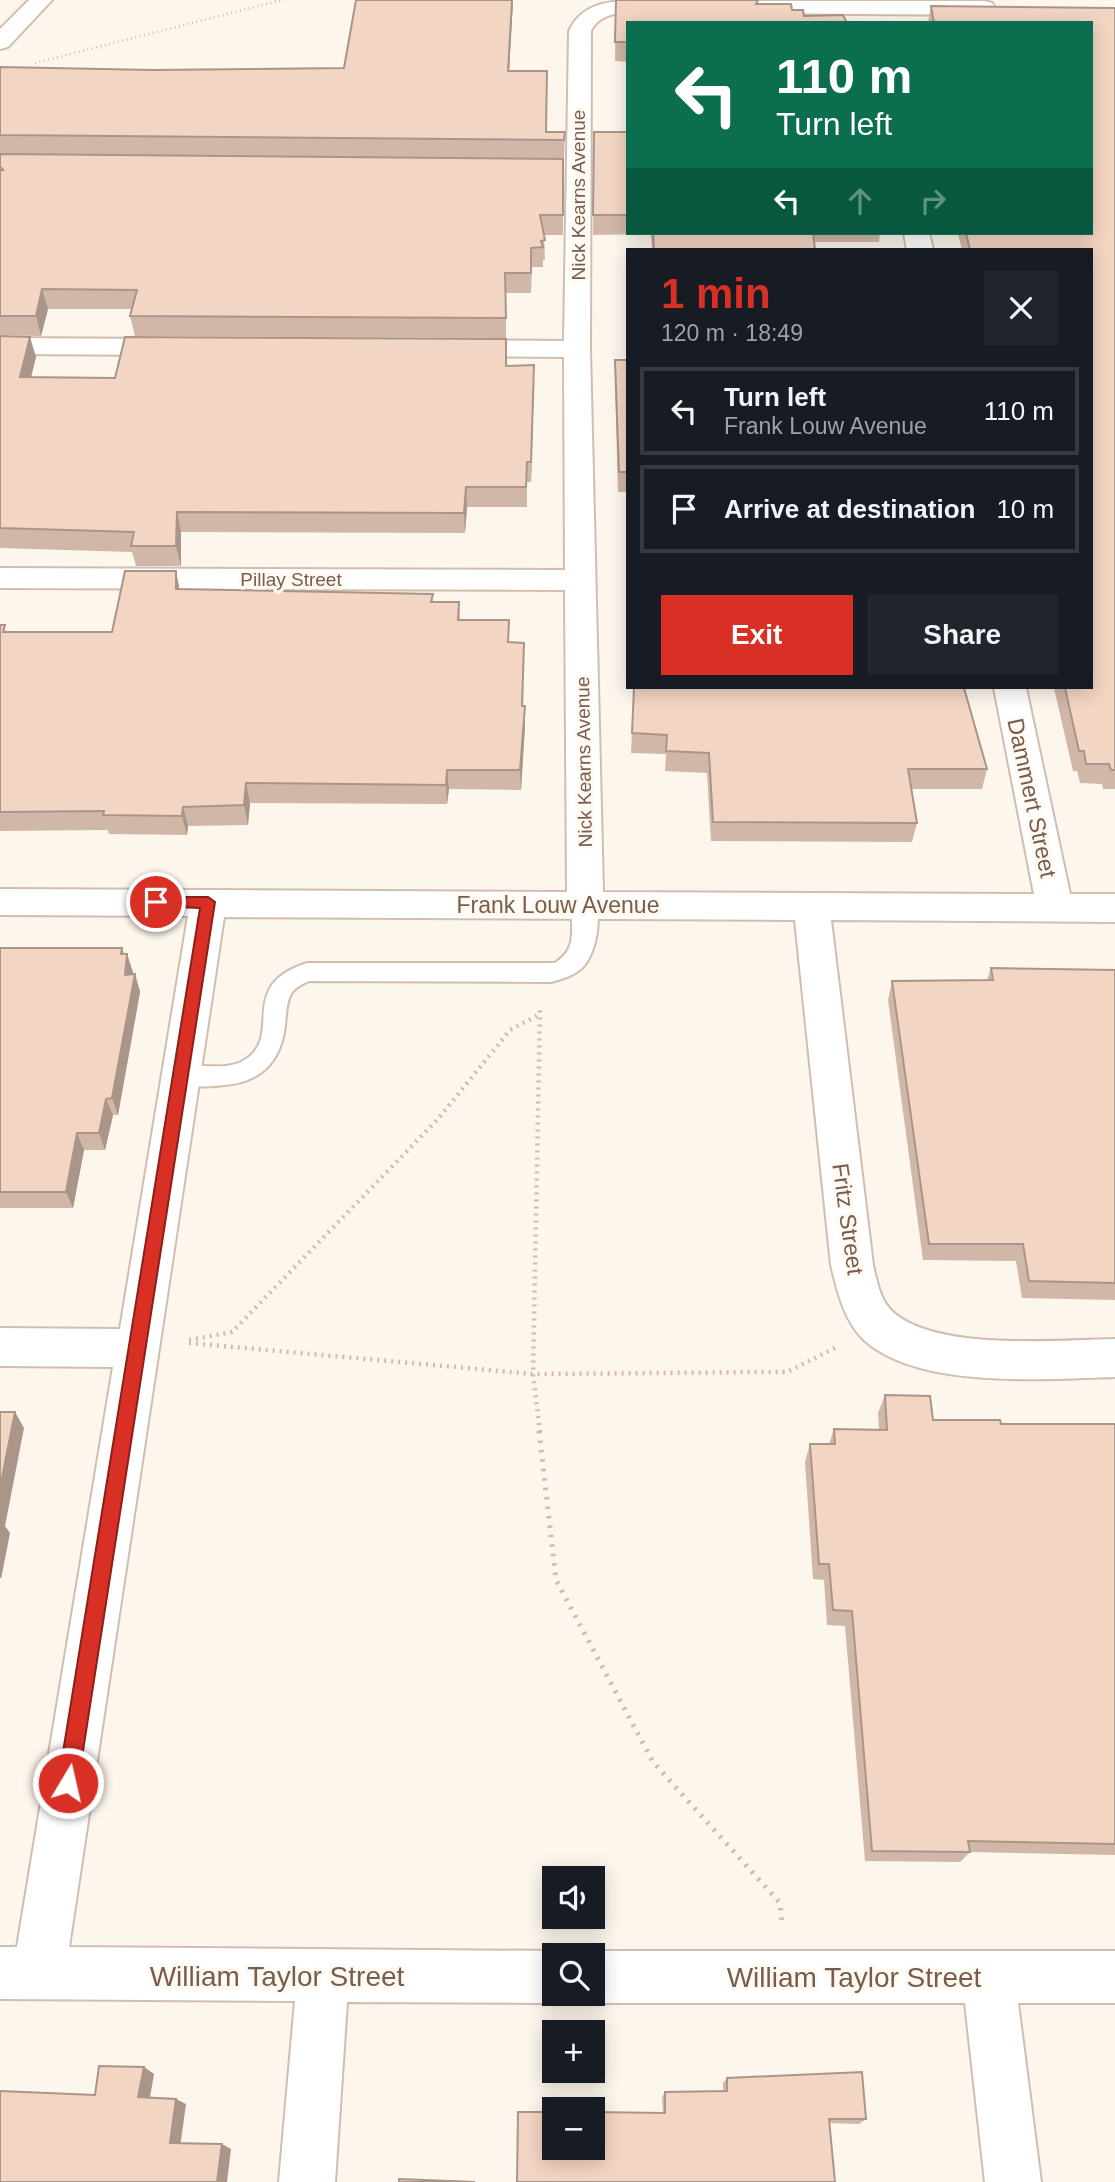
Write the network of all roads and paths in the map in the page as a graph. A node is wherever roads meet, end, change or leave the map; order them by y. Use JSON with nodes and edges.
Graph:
{"nodes":[{"id":1,"x":41,"y":0,"type":"edge"},
{"id":2,"x":282,"y":0,"type":"edge"},
{"id":3,"x":690,"y":7,"type":"edge"},
{"id":4,"x":718,"y":7,"type":"edge"},
{"id":5,"x":1006,"y":8,"type":"edge"},
{"id":6,"x":872,"y":16,"type":"edge"},
{"id":7,"x":0,"y":41,"type":"edge"},
{"id":8,"x":27,"y":65,"type":"edge"},
{"id":9,"x":551,"y":168,"type":"edge"},
{"id":10,"x":578,"y":169,"type":"junction"},
{"id":11,"x":0,"y":346,"type":"edge"},
{"id":12,"x":206,"y":347,"type":"edge"},
{"id":13,"x":426,"y":348,"type":"edge"},
{"id":14,"x":577,"y":349,"type":"junction"},
{"id":15,"x":0,"y":578,"type":"edge"},
{"id":16,"x":581,"y":580,"type":"junction"},
{"id":17,"x":1010,"y":689,"type":"edge"},
{"id":18,"x":0,"y":902,"type":"edge"},
{"id":19,"x":208,"y":902,"type":"junction"},
{"id":20,"x":585,"y":905,"type":"junction"},
{"id":21,"x":811,"y":906,"type":"junction"},
{"id":22,"x":1055,"y":908,"type":"junction"},
{"id":23,"x":1115,"y":908,"type":"edge"},
{"id":24,"x":542,"y":973,"type":"junction"},
{"id":25,"x":540,"y":1014,"type":"junction"},
{"id":26,"x":179,"y":1075,"type":"junction"},
{"id":27,"x":880,"y":1326,"type":"junction"},
{"id":28,"x":0,"y":1347,"type":"edge"},
{"id":29,"x":136,"y":1348,"type":"junction"},
{"id":30,"x":1115,"y":1358,"type":"edge"},
{"id":31,"x":533,"y":1374,"type":"junction"},
{"id":32,"x":19,"y":1973,"type":"edge"},
{"id":33,"x":323,"y":1977,"type":"junction"},
{"id":34,"x":542,"y":1977,"type":"edge"},
{"id":35,"x":605,"y":1977,"type":"edge"},
{"id":36,"x":789,"y":1977,"type":"junction"},
{"id":37,"x":988,"y":1977,"type":"junction"},
{"id":38,"x":1115,"y":1978,"type":"edge"},
{"id":39,"x":307,"y":2182,"type":"edge"},
{"id":40,"x":1013,"y":2182,"type":"edge"}],
"edges":[{"from":1,"to":7,"type":"street"},
{"from":2,"to":8,"type":"path"},
{"from":3,"to":10,"type":"street","name":"Nick Kearns Avenue"},
{"from":4,"to":6,"type":"street"},
{"from":5,"to":6,"type":"street"},
{"from":9,"to":10,"type":"street"},
{"from":10,"to":14,"type":"street","name":"Nick Kearns Avenue"},
{"from":11,"to":12,"type":"street"},
{"from":13,"to":14,"type":"street"},
{"from":14,"to":16,"type":"street","name":"Nick Kearns Avenue"},
{"from":15,"to":16,"type":"street","name":"Pillay Street"},
{"from":16,"to":20,"type":"street","name":"Nick Kearns Avenue"},
{"from":17,"to":22,"type":"street","name":"Dammert Street"},
{"from":18,"to":19,"type":"street","name":"Frank Louw Avenue"},
{"from":19,"to":20,"type":"street","name":"Frank Louw Avenue"},
{"from":19,"to":26,"type":"street"},
{"from":20,"to":21,"type":"street","name":"Frank Louw Avenue"},
{"from":20,"to":24,"type":"lane"},
{"from":21,"to":22,"type":"street","name":"Frank Louw Avenue"},
{"from":21,"to":27,"type":"street","name":"Fritz Street"},
{"from":22,"to":23,"type":"street","name":"Frank Louw Avenue"},
{"from":24,"to":25,"type":"path"},
{"from":24,"to":26,"type":"lane"},
{"from":25,"to":31,"type":"path"},
{"from":25,"to":31,"type":"path"},
{"from":26,"to":29,"type":"street"},
{"from":27,"to":30,"type":"street","name":"Fritz Street"},
{"from":27,"to":31,"type":"path"},
{"from":28,"to":29,"type":"street"},
{"from":29,"to":32,"type":"street"},
{"from":31,"to":36,"type":"path"},
{"from":32,"to":33,"type":"street","name":"William Taylor Street"},
{"from":33,"to":34,"type":"street","name":"William Taylor Street"},
{"from":33,"to":39,"type":"street"},
{"from":35,"to":36,"type":"street","name":"William Taylor Street"},
{"from":36,"to":37,"type":"street","name":"William Taylor Street"},
{"from":37,"to":38,"type":"street","name":"William Taylor Street"},
{"from":37,"to":40,"type":"street"}]}
